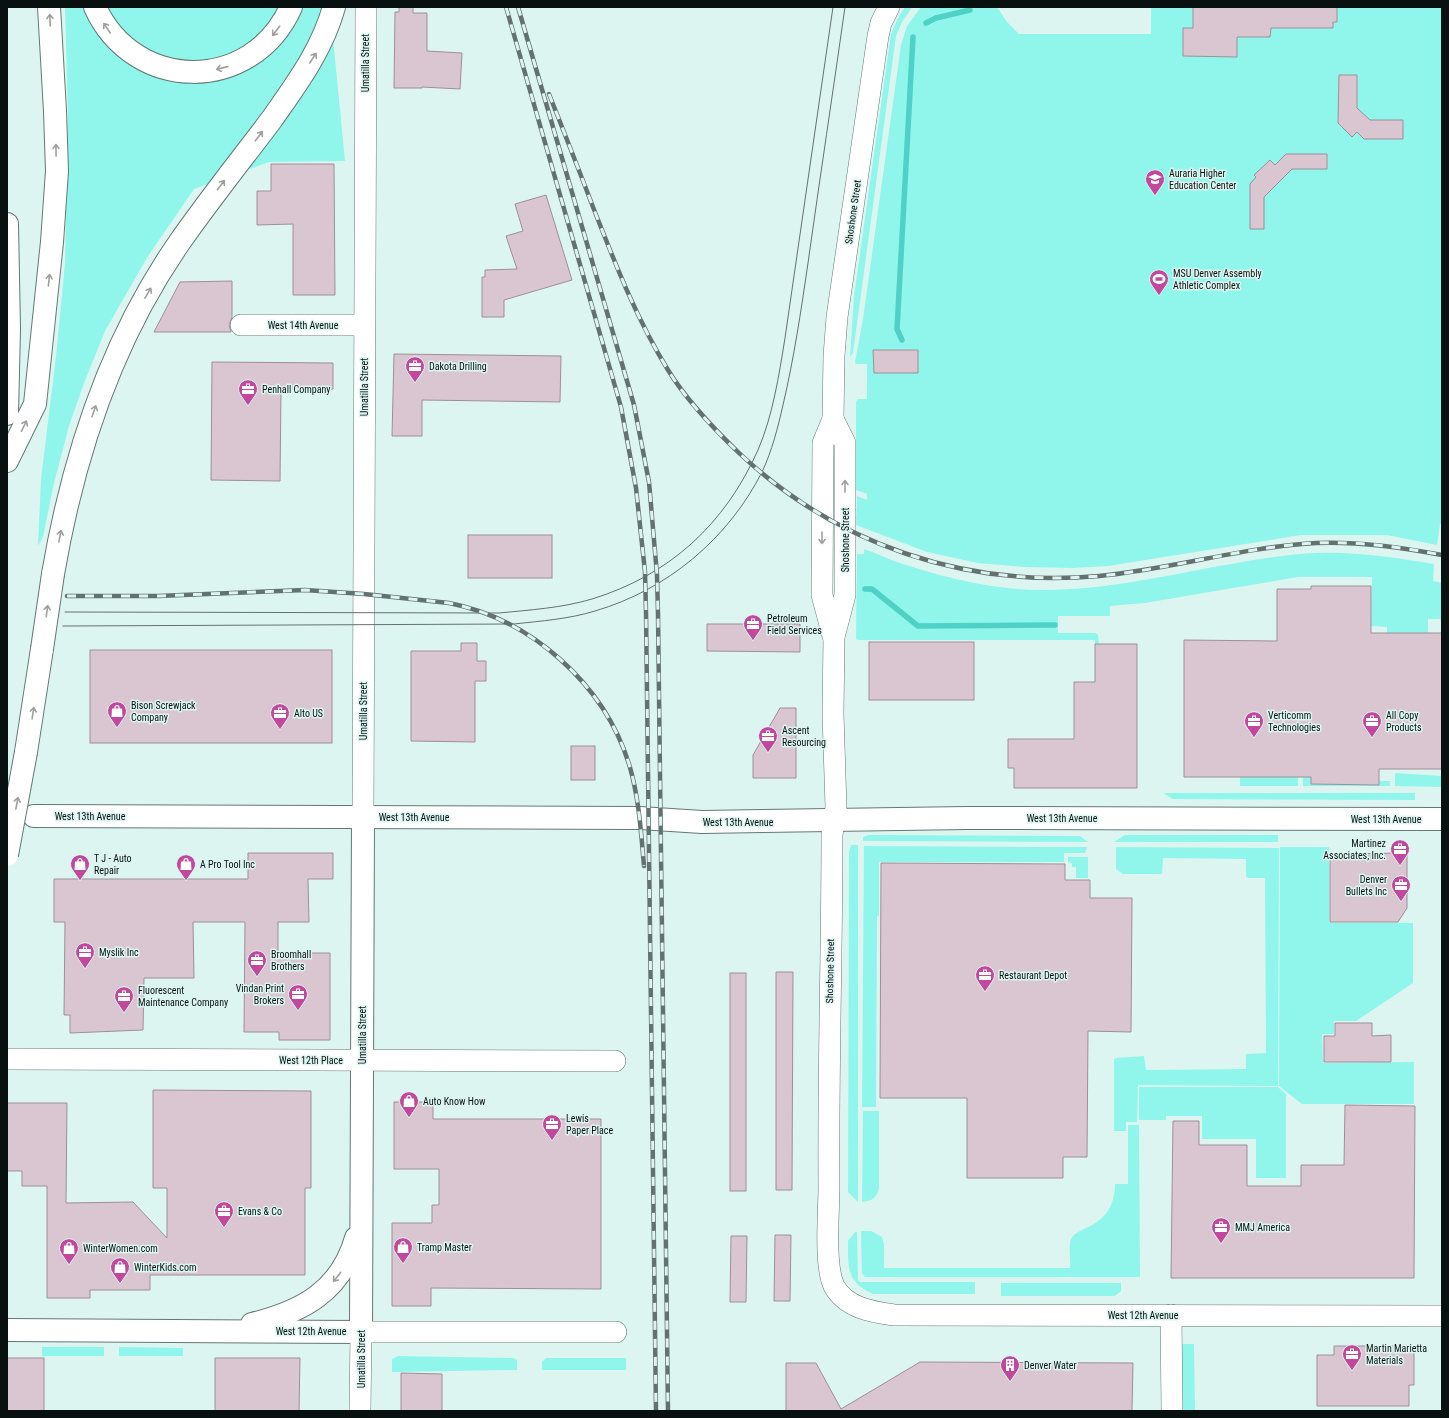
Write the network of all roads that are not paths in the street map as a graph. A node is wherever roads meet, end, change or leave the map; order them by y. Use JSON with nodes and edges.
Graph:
{"nodes":[{"id":1,"x":49,"y":7,"type":"edge"},
{"id":2,"x":95,"y":7,"type":"edge"},
{"id":3,"x":291,"y":7,"type":"edge"},
{"id":4,"x":334,"y":7,"type":"edge"},
{"id":5,"x":889,"y":7,"type":"edge"},
{"id":6,"x":366,"y":9,"type":"edge"},
{"id":7,"x":7,"y":224,"type":"edge"},
{"id":8,"x":364,"y":324,"type":"junction"},
{"id":9,"x":241,"y":325,"type":"dead end"},
{"id":10,"x":7,"y":414,"type":"edge"},
{"id":11,"x":7,"y":461,"type":"edge"},
{"id":12,"x":34,"y":816,"type":"dead end"},
{"id":13,"x":363,"y":817,"type":"junction"},
{"id":14,"x":1442,"y":819,"type":"edge"},
{"id":15,"x":834,"y":820,"type":"junction"},
{"id":16,"x":7,"y":855,"type":"edge"},
{"id":17,"x":7,"y":1059,"type":"edge"},
{"id":18,"x":362,"y":1060,"type":"junction"},
{"id":19,"x":615,"y":1061,"type":"dead end"},
{"id":20,"x":361,"y":1215,"type":"junction"},
{"id":21,"x":846,"y":1300,"type":"joint"},
{"id":22,"x":1171,"y":1315,"type":"junction"},
{"id":23,"x":1442,"y":1316,"type":"edge"},
{"id":24,"x":7,"y":1330,"type":"edge"},
{"id":25,"x":219,"y":1331,"type":"junction"},
{"id":26,"x":361,"y":1332,"type":"junction"},
{"id":27,"x":616,"y":1332,"type":"dead end"},
{"id":28,"x":360,"y":1411,"type":"edge"},
{"id":29,"x":1172,"y":1411,"type":"edge"}],
"edges":[{"from":11,"to":1,"type":"main road","one_way":true},
{"from":3,"to":2,"type":"main road","one_way":true},
{"from":16,"to":4,"type":"main road","one_way":true,"bridge":true},
{"from":5,"to":15,"type":"street","name":"Shoshone Street"},
{"from":6,"to":8,"type":"street","name":"Umatilla Street"},
{"from":7,"to":10,"type":"main road"},
{"from":8,"to":9,"type":"street","name":"West 14th Avenue"},
{"from":8,"to":13,"type":"street","name":"Umatilla Street"},
{"from":12,"to":13,"type":"main road","name":"West 13th Avenue"},
{"from":13,"to":15,"type":"main road","name":"West 13th Avenue"},
{"from":13,"to":18,"type":"main road","name":"Umatilla Street"},
{"from":14,"to":15,"type":"main road","name":"West 13th Avenue"},
{"from":15,"to":21,"type":"street","name":"Shoshone Street"},
{"from":17,"to":18,"type":"street","name":"West 12th Place"},
{"from":18,"to":19,"type":"street","name":"West 12th Place"},
{"from":18,"to":20,"type":"main road","name":"Umatilla Street"},
{"from":20,"to":25,"type":"main road","one_way":true},
{"from":20,"to":26,"type":"main road","name":"Umatilla Street"},
{"from":21,"to":22,"type":"street","name":"West 12th Avenue"},
{"from":22,"to":23,"type":"street","name":"West 12th Avenue"},
{"from":22,"to":29,"type":"street"},
{"from":24,"to":25,"type":"main road","name":"West 12th Avenue"},
{"from":25,"to":26,"type":"main road","name":"West 12th Avenue"},
{"from":26,"to":27,"type":"street","name":"West 12th Avenue"},
{"from":26,"to":28,"type":"street","name":"Umatilla Street"}]}
